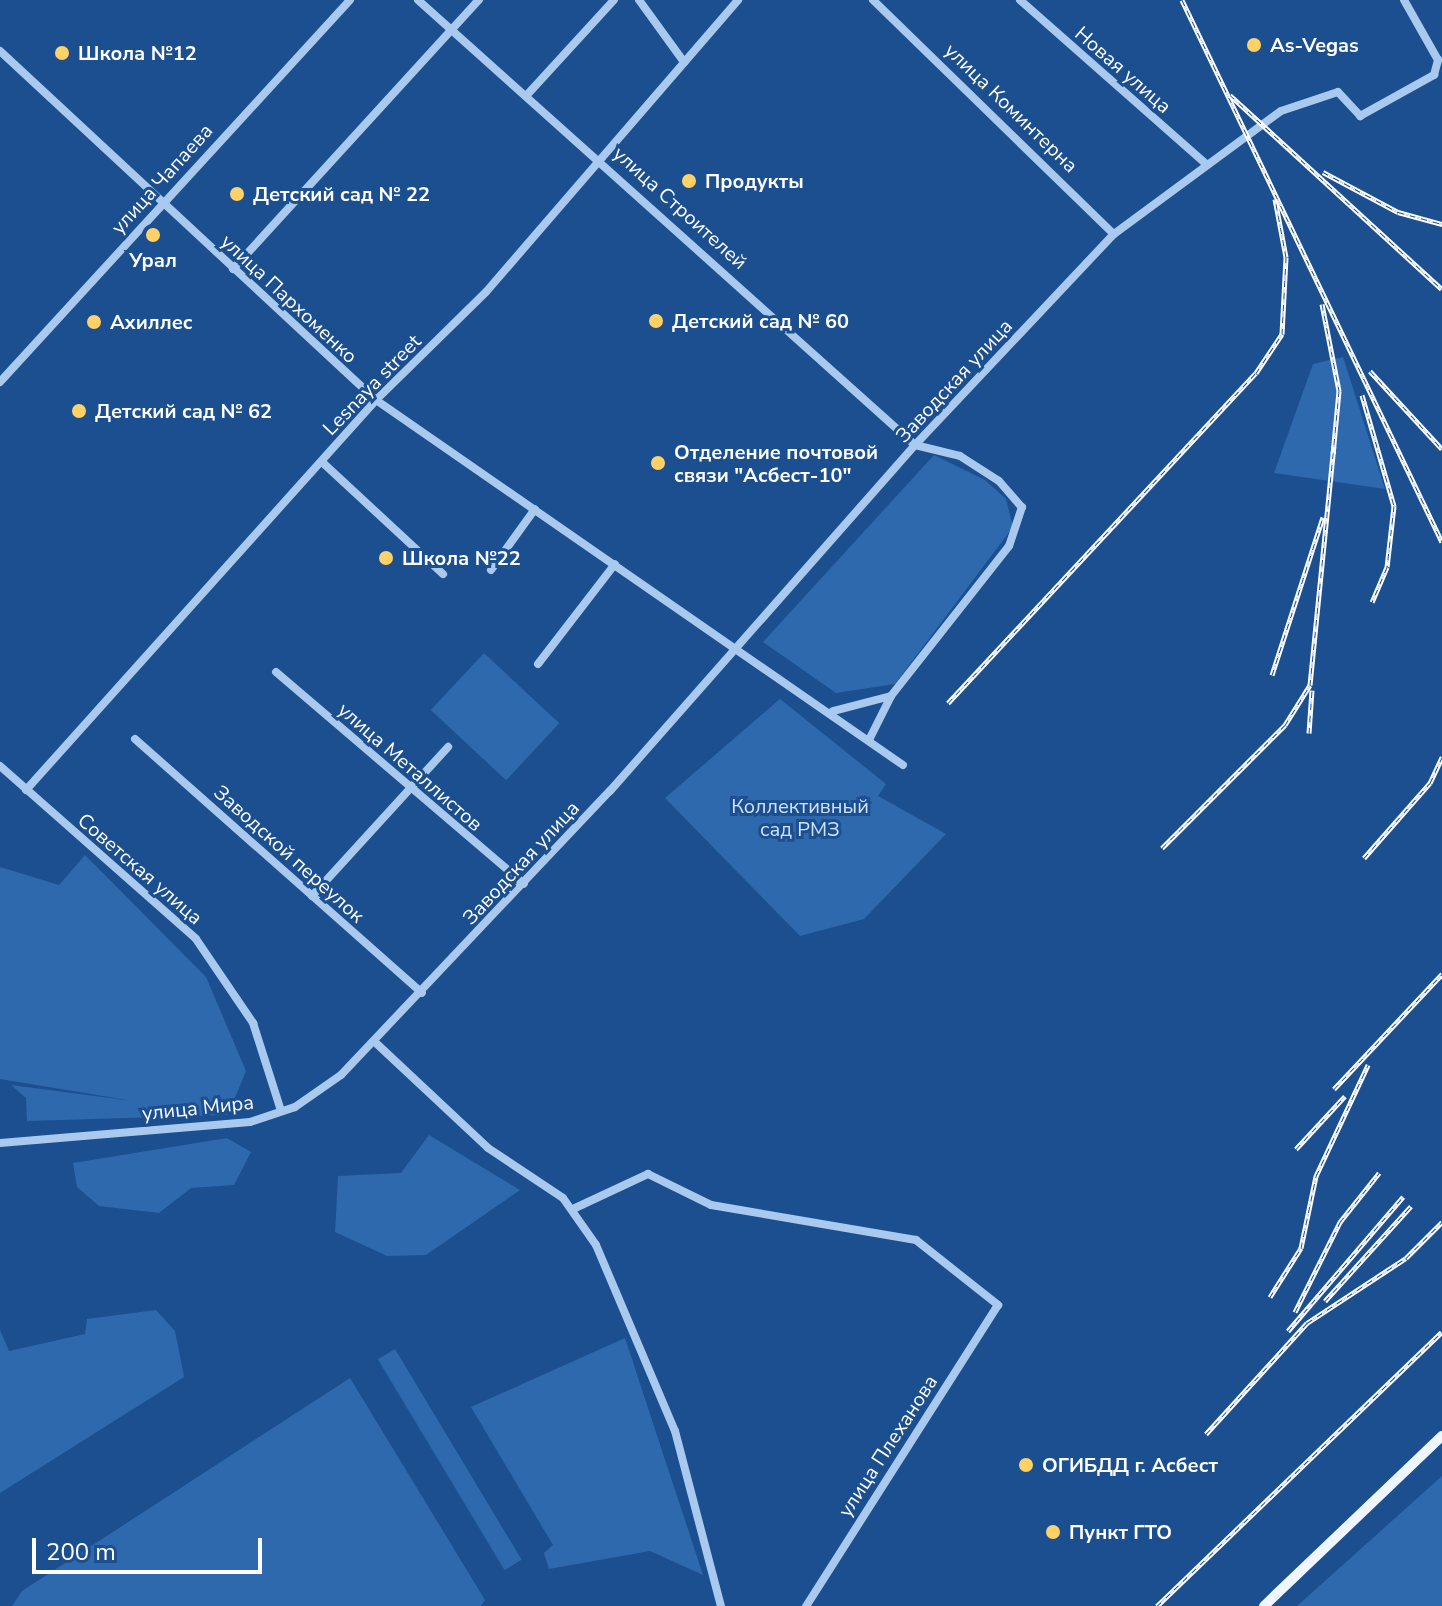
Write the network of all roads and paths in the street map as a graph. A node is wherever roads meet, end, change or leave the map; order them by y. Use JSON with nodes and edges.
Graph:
{"nodes":[{"id":1,"x":350,"y":0,"type":"edge"},
{"id":2,"x":418,"y":0,"type":"edge"},
{"id":3,"x":479,"y":0,"type":"edge"},
{"id":4,"x":614,"y":0,"type":"edge"},
{"id":5,"x":639,"y":0,"type":"edge"},
{"id":6,"x":738,"y":0,"type":"edge"},
{"id":7,"x":873,"y":0,"type":"edge"},
{"id":8,"x":1020,"y":0,"type":"edge"},
{"id":9,"x":1404,"y":0,"type":"edge"},
{"id":10,"x":885,"y":4,"type":"edge"},
{"id":11,"x":452,"y":29,"type":"junction"},
{"id":12,"x":0,"y":51,"type":"edge"},
{"id":13,"x":684,"y":62,"type":"junction"},
{"id":14,"x":526,"y":96,"type":"junction"},
{"id":15,"x":602,"y":158,"type":"junction"},
{"id":16,"x":1205,"y":163,"type":"junction"},
{"id":17,"x":162,"y":203,"type":"junction"},
{"id":18,"x":1114,"y":234,"type":"junction"},
{"id":19,"x":233,"y":269,"type":"junction"},
{"id":20,"x":0,"y":382,"type":"edge"},
{"id":21,"x":376,"y":400,"type":"junction"},
{"id":22,"x":915,"y":445,"type":"junction"},
{"id":23,"x":322,"y":462,"type":"junction"},
{"id":24,"x":535,"y":509,"type":"junction"},
{"id":25,"x":615,"y":564,"type":"junction"},
{"id":26,"x":491,"y":570,"type":"dead end"},
{"id":27,"x":443,"y":574,"type":"dead end"},
{"id":28,"x":738,"y":650,"type":"junction"},
{"id":29,"x":538,"y":664,"type":"dead end"},
{"id":30,"x":276,"y":672,"type":"dead end"},
{"id":31,"x":891,"y":696,"type":"junction"},
{"id":32,"x":833,"y":711,"type":"junction"},
{"id":33,"x":135,"y":739,"type":"dead end"},
{"id":34,"x":869,"y":740,"type":"junction"},
{"id":35,"x":448,"y":747,"type":"dead end"},
{"id":36,"x":903,"y":765,"type":"dead end"},
{"id":37,"x":0,"y":766,"type":"edge"},
{"id":38,"x":408,"y":789,"type":"junction"},
{"id":39,"x":26,"y":790,"type":"junction"},
{"id":40,"x":524,"y":884,"type":"junction"},
{"id":41,"x":312,"y":896,"type":"junction"},
{"id":42,"x":422,"y":993,"type":"junction"},
{"id":43,"x":377,"y":1044,"type":"junction"},
{"id":44,"x":281,"y":1111,"type":"junction"},
{"id":45,"x":0,"y":1143,"type":"edge"},
{"id":46,"x":573,"y":1209,"type":"junction"},
{"id":47,"x":1442,"y":1436,"type":"edge"},
{"id":48,"x":721,"y":1606,"type":"edge"},
{"id":49,"x":806,"y":1606,"type":"edge"},
{"id":50,"x":1264,"y":1606,"type":"edge"}],
"edges":[{"from":1,"to":17,"type":"street","name":"улица Чапаева"},
{"from":2,"to":11,"type":"street","name":"улица Строителей"},
{"from":3,"to":11,"type":"street"},
{"from":4,"to":14,"type":"street"},
{"from":5,"to":13,"type":"street"},
{"from":6,"to":13,"type":"street","name":"Lesnaya street"},
{"from":7,"to":10,"type":"street","name":"улица Коминтерна"},
{"from":8,"to":16,"type":"street","name":"Новая улица"},
{"from":9,"to":16,"type":"street","name":"Заводская улица"},
{"from":10,"to":18,"type":"street","name":"улица Коминтерна"},
{"from":11,"to":14,"type":"street","name":"улица Строителей"},
{"from":11,"to":19,"type":"street"},
{"from":12,"to":17,"type":"street","name":"улица Пархоменко"},
{"from":13,"to":15,"type":"street","name":"Lesnaya street"},
{"from":14,"to":15,"type":"street","name":"улица Строителей"},
{"from":15,"to":21,"type":"street","name":"Lesnaya street"},
{"from":15,"to":22,"type":"street","name":"улица Строителей"},
{"from":16,"to":18,"type":"street","name":"Заводская улица"},
{"from":17,"to":19,"type":"street","name":"улица Пархоменко"},
{"from":17,"to":20,"type":"street","name":"улица Чапаева"},
{"from":18,"to":22,"type":"street","name":"Заводская улица"},
{"from":19,"to":21,"type":"street","name":"улица Пархоменко"},
{"from":21,"to":23,"type":"street","name":"Lesnaya street"},
{"from":21,"to":24,"type":"street","name":"улица Пархоменко"},
{"from":22,"to":28,"type":"street","name":"Заводская улица"},
{"from":22,"to":31,"type":"street"},
{"from":23,"to":27,"type":"street"},
{"from":23,"to":39,"type":"street","name":"Lesnaya street"},
{"from":24,"to":25,"type":"street","name":"улица Пархоменко"},
{"from":24,"to":26,"type":"street"},
{"from":25,"to":28,"type":"street","name":"улица Пархоменко"},
{"from":25,"to":29,"type":"street"},
{"from":28,"to":32,"type":"street","name":"улица Пархоменко"},
{"from":28,"to":40,"type":"street","name":"Заводская улица"},
{"from":30,"to":38,"type":"street","name":"улица Металлистов"},
{"from":31,"to":32,"type":"street"},
{"from":31,"to":34,"type":"street"},
{"from":32,"to":34,"type":"street","name":"улица Пархоменко"},
{"from":33,"to":41,"type":"street","name":"Заводской переулок"},
{"from":34,"to":36,"type":"street","name":"улица Пархоменко"},
{"from":35,"to":38,"type":"street"},
{"from":37,"to":39,"type":"street","name":"Советская улица"},
{"from":38,"to":40,"type":"street","name":"улица Металлистов"},
{"from":38,"to":41,"type":"street"},
{"from":39,"to":44,"type":"street","name":"Советская улица"},
{"from":40,"to":42,"type":"street","name":"Заводская улица"},
{"from":41,"to":42,"type":"street","name":"Заводской переулок"},
{"from":42,"to":43,"type":"street","name":"Заводская улица"},
{"from":43,"to":44,"type":"street","name":"улица Мира"},
{"from":43,"to":46,"type":"street"},
{"from":44,"to":45,"type":"street","name":"улица Мира"},
{"from":46,"to":48,"type":"street"},
{"from":46,"to":49,"type":"street","name":"улица Плеханова"},
{"from":47,"to":50,"type":"main road"}]}
